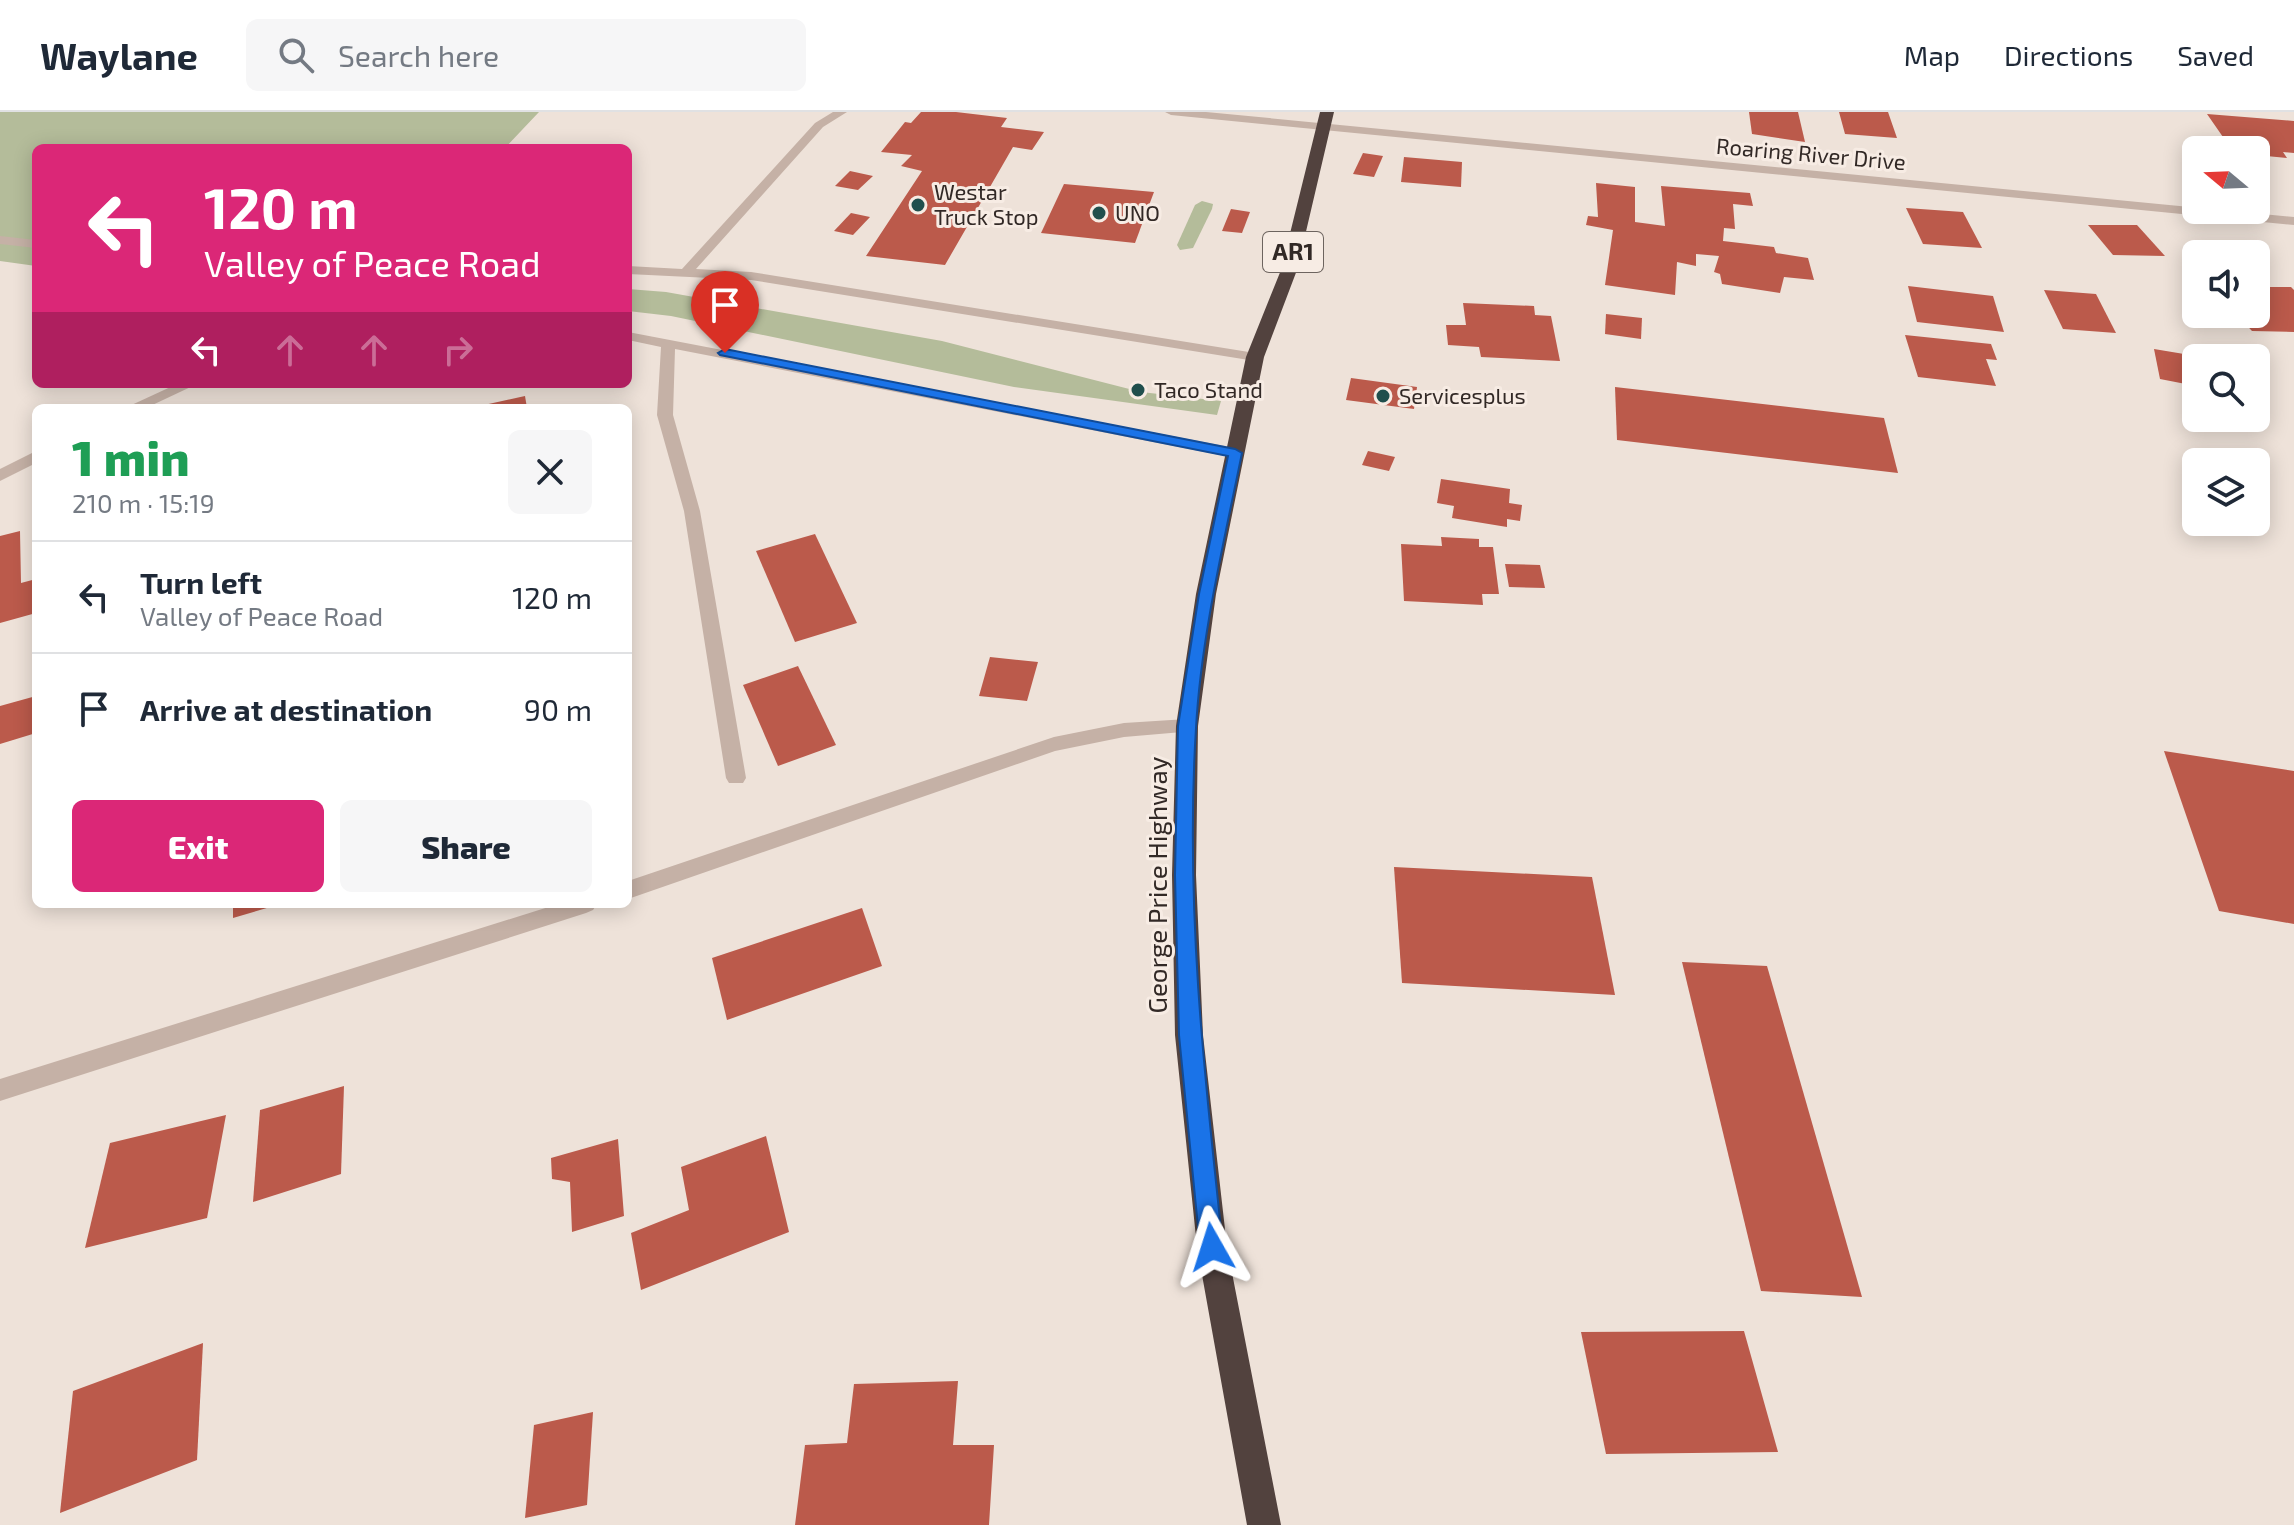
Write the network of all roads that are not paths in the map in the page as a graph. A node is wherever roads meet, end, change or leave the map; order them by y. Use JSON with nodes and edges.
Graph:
{"nodes":[{"id":1,"x":841,"y":112,"type":"edge"},
{"id":2,"x":1171,"y":112,"type":"edge"},
{"id":3,"x":1326,"y":119,"type":"edge"},
{"id":4,"x":2294,"y":221,"type":"edge"},
{"id":5,"x":0,"y":240,"type":"edge"},
{"id":6,"x":32,"y":244,"type":"edge"},
{"id":7,"x":632,"y":270,"type":"edge"},
{"id":8,"x":687,"y":271,"type":"junction"},
{"id":9,"x":632,"y":337,"type":"edge"},
{"id":10,"x":668,"y":342,"type":"junction"},
{"id":11,"x":1255,"y":357,"type":"junction"},
{"id":12,"x":180,"y":388,"type":"edge"},
{"id":13,"x":142,"y":404,"type":"edge"},
{"id":14,"x":1235,"y":453,"type":"junction"},
{"id":15,"x":32,"y":458,"type":"edge"},
{"id":16,"x":0,"y":476,"type":"edge"},
{"id":17,"x":1187,"y":726,"type":"junction"},
{"id":18,"x":736,"y":778,"type":"dead end"},
{"id":19,"x":632,"y":889,"type":"edge"},
{"id":20,"x":573,"y":908,"type":"edge"},
{"id":21,"x":0,"y":1090,"type":"edge"},
{"id":22,"x":1264,"y":1525,"type":"edge"}],
"edges":[{"from":1,"to":8,"type":"street"},
{"from":2,"to":3,"type":"street","name":"Roaring River Drive"},
{"from":3,"to":4,"type":"street","name":"Roaring River Drive"},
{"from":3,"to":11,"type":"highway","name":"George Price Highway","number":"AR1"},
{"from":5,"to":6,"type":"street"},
{"from":7,"to":8,"type":"street"},
{"from":8,"to":11,"type":"street"},
{"from":9,"to":10,"type":"street"},
{"from":10,"to":14,"type":"street"},
{"from":10,"to":18,"type":"street"},
{"from":11,"to":14,"type":"highway","name":"George Price Highway","number":"AR1"},
{"from":12,"to":13,"type":"street"},
{"from":14,"to":17,"type":"highway","name":"George Price Highway","number":"AR1"},
{"from":15,"to":16,"type":"street"},
{"from":17,"to":19,"type":"street"},
{"from":17,"to":22,"type":"highway","name":"George Price Highway","number":"AR1"},
{"from":20,"to":21,"type":"street"}]}
